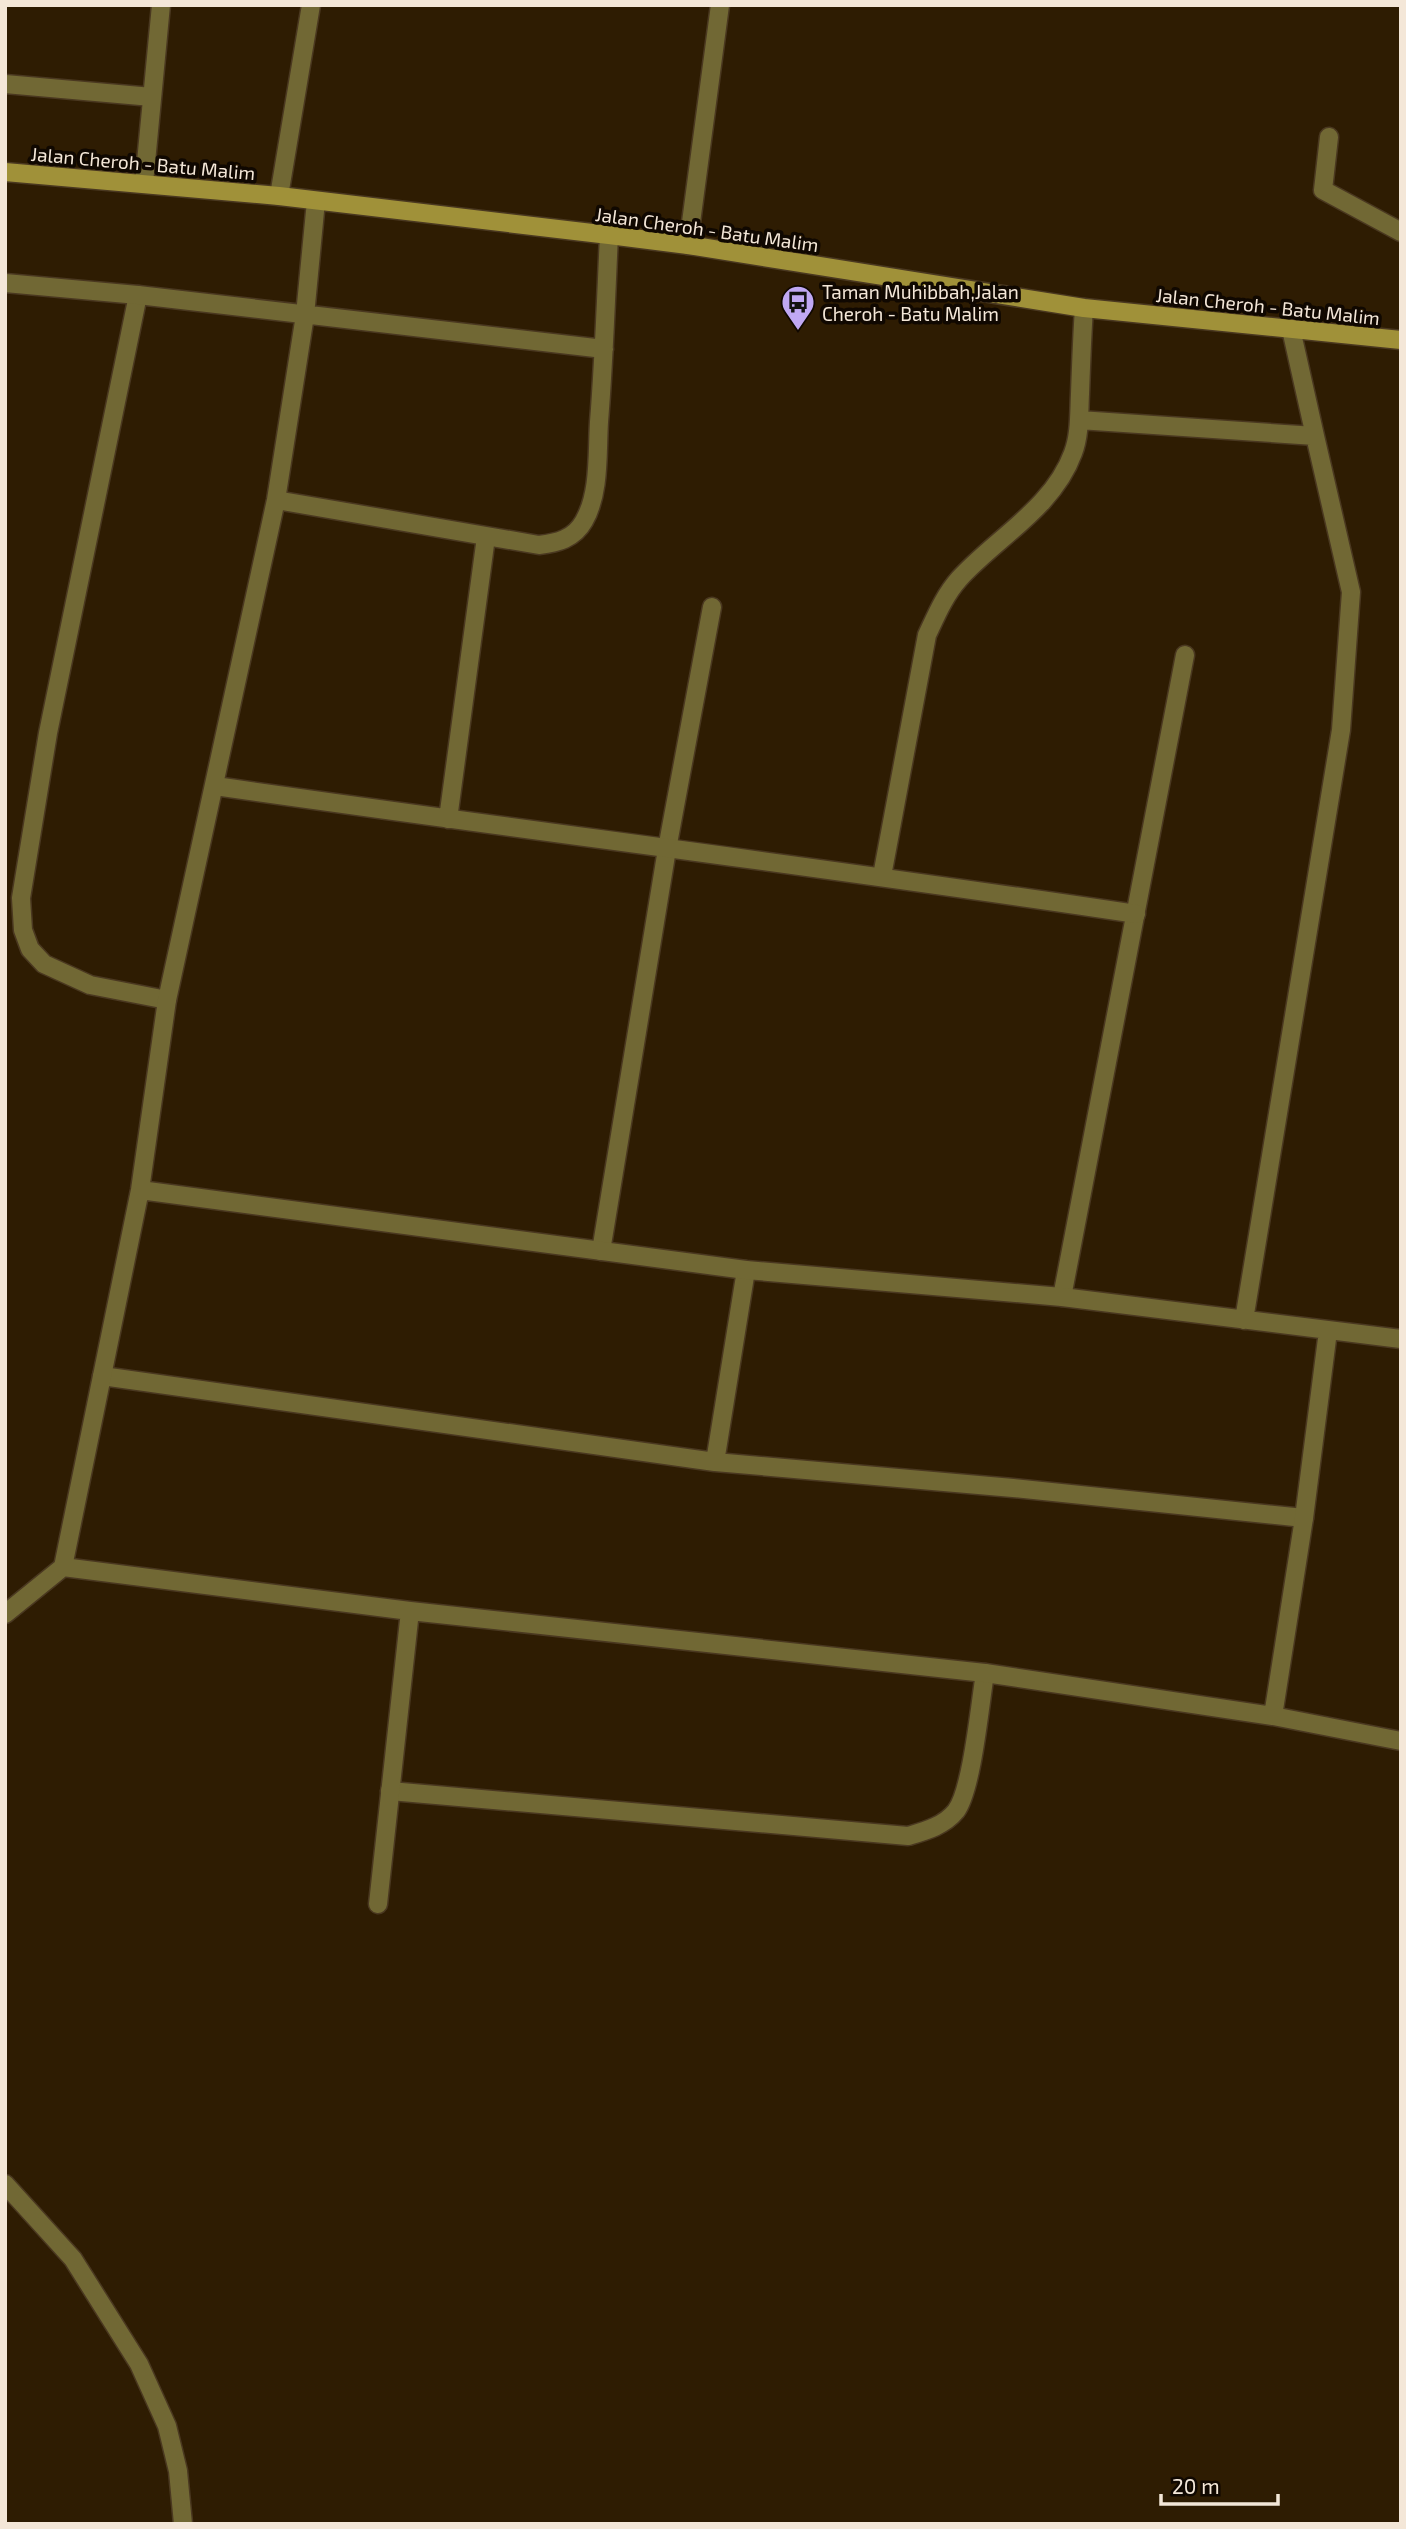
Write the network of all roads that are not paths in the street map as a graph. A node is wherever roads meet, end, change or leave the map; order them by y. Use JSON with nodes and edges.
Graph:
{"nodes":[{"id":1,"x":161,"y":5,"type":"edge"},
{"id":2,"x":311,"y":5,"type":"edge"},
{"id":3,"x":719,"y":5,"type":"edge"},
{"id":4,"x":5,"y":84,"type":"edge"},
{"id":5,"x":152,"y":97,"type":"junction"},
{"id":6,"x":1329,"y":137,"type":"dead end"},
{"id":7,"x":5,"y":172,"type":"edge"},
{"id":8,"x":144,"y":183,"type":"junction"},
{"id":9,"x":279,"y":196,"type":"junction"},
{"id":10,"x":316,"y":201,"type":"junction"},
{"id":11,"x":1401,"y":232,"type":"edge"},
{"id":12,"x":609,"y":235,"type":"junction"},
{"id":13,"x":688,"y":245,"type":"junction"},
{"id":14,"x":5,"y":283,"type":"edge"},
{"id":15,"x":138,"y":295,"type":"junction"},
{"id":16,"x":1084,"y":308,"type":"junction"},
{"id":17,"x":305,"y":315,"type":"junction"},
{"id":18,"x":1291,"y":329,"type":"junction"},
{"id":19,"x":1401,"y":340,"type":"edge"},
{"id":20,"x":604,"y":349,"type":"junction"},
{"id":21,"x":1079,"y":420,"type":"junction"},
{"id":22,"x":1314,"y":436,"type":"junction"},
{"id":23,"x":276,"y":500,"type":"junction"},
{"id":24,"x":486,"y":537,"type":"junction"},
{"id":25,"x":712,"y":607,"type":"dead end"},
{"id":26,"x":1185,"y":655,"type":"dead end"},
{"id":27,"x":215,"y":786,"type":"junction"},
{"id":28,"x":448,"y":820,"type":"junction"},
{"id":29,"x":667,"y":849,"type":"junction"},
{"id":30,"x":882,"y":876,"type":"junction"},
{"id":31,"x":1136,"y":914,"type":"junction"},
{"id":32,"x":167,"y":1000,"type":"junction"},
{"id":33,"x":140,"y":1191,"type":"junction"},
{"id":34,"x":601,"y":1251,"type":"junction"},
{"id":35,"x":747,"y":1270,"type":"junction"},
{"id":36,"x":1062,"y":1297,"type":"junction"},
{"id":37,"x":1244,"y":1320,"type":"junction"},
{"id":38,"x":1328,"y":1331,"type":"junction"},
{"id":39,"x":1401,"y":1339,"type":"edge"},
{"id":40,"x":102,"y":1377,"type":"junction"},
{"id":41,"x":715,"y":1462,"type":"junction"},
{"id":42,"x":1304,"y":1518,"type":"junction"},
{"id":43,"x":63,"y":1567,"type":"junction"},
{"id":44,"x":410,"y":1611,"type":"junction"},
{"id":45,"x":5,"y":1614,"type":"edge"},
{"id":46,"x":985,"y":1673,"type":"junction"},
{"id":47,"x":1273,"y":1716,"type":"junction"},
{"id":48,"x":1401,"y":1741,"type":"edge"},
{"id":49,"x":390,"y":1791,"type":"junction"},
{"id":50,"x":378,"y":1903,"type":"dead end"},
{"id":51,"x":5,"y":2184,"type":"edge"},
{"id":52,"x":183,"y":2524,"type":"edge"}],
"edges":[{"from":1,"to":5,"type":"street"},
{"from":2,"to":9,"type":"street"},
{"from":3,"to":13,"type":"street"},
{"from":4,"to":5,"type":"street"},
{"from":5,"to":8,"type":"street"},
{"from":6,"to":11,"type":"street"},
{"from":7,"to":8,"type":"main road","name":"Jalan Cheroh - Batu Malim"},
{"from":8,"to":9,"type":"main road","name":"Jalan Cheroh - Batu Malim"},
{"from":9,"to":10,"type":"main road","name":"Jalan Cheroh - Batu Malim"},
{"from":10,"to":12,"type":"main road","name":"Jalan Cheroh - Batu Malim"},
{"from":10,"to":17,"type":"street"},
{"from":12,"to":13,"type":"main road","name":"Jalan Cheroh - Batu Malim"},
{"from":12,"to":20,"type":"street"},
{"from":13,"to":16,"type":"main road","name":"Jalan Cheroh - Batu Malim"},
{"from":14,"to":15,"type":"street"},
{"from":15,"to":17,"type":"street"},
{"from":15,"to":32,"type":"street"},
{"from":16,"to":18,"type":"main road","name":"Jalan Cheroh - Batu Malim"},
{"from":16,"to":21,"type":"street"},
{"from":17,"to":20,"type":"street"},
{"from":17,"to":23,"type":"street"},
{"from":18,"to":19,"type":"main road","name":"Jalan Cheroh - Batu Malim"},
{"from":18,"to":22,"type":"street"},
{"from":20,"to":24,"type":"street"},
{"from":21,"to":22,"type":"street"},
{"from":21,"to":30,"type":"street"},
{"from":22,"to":37,"type":"street"},
{"from":23,"to":24,"type":"street"},
{"from":23,"to":27,"type":"street"},
{"from":24,"to":28,"type":"street"},
{"from":25,"to":29,"type":"street"},
{"from":26,"to":31,"type":"street"},
{"from":27,"to":28,"type":"street"},
{"from":27,"to":32,"type":"street"},
{"from":28,"to":29,"type":"street"},
{"from":29,"to":30,"type":"street"},
{"from":29,"to":34,"type":"street"},
{"from":30,"to":31,"type":"street"},
{"from":31,"to":36,"type":"street"},
{"from":32,"to":33,"type":"street"},
{"from":33,"to":34,"type":"street"},
{"from":33,"to":40,"type":"street"},
{"from":34,"to":35,"type":"street"},
{"from":35,"to":36,"type":"street"},
{"from":35,"to":41,"type":"street"},
{"from":36,"to":37,"type":"street"},
{"from":37,"to":38,"type":"street"},
{"from":38,"to":39,"type":"street"},
{"from":38,"to":42,"type":"street"},
{"from":40,"to":41,"type":"street"},
{"from":40,"to":43,"type":"street"},
{"from":41,"to":42,"type":"street"},
{"from":42,"to":47,"type":"street"},
{"from":43,"to":44,"type":"street"},
{"from":43,"to":45,"type":"street"},
{"from":44,"to":46,"type":"street"},
{"from":44,"to":49,"type":"street"},
{"from":46,"to":47,"type":"street"},
{"from":46,"to":49,"type":"street"},
{"from":47,"to":48,"type":"street"},
{"from":49,"to":50,"type":"street"},
{"from":51,"to":52,"type":"street"}]}
